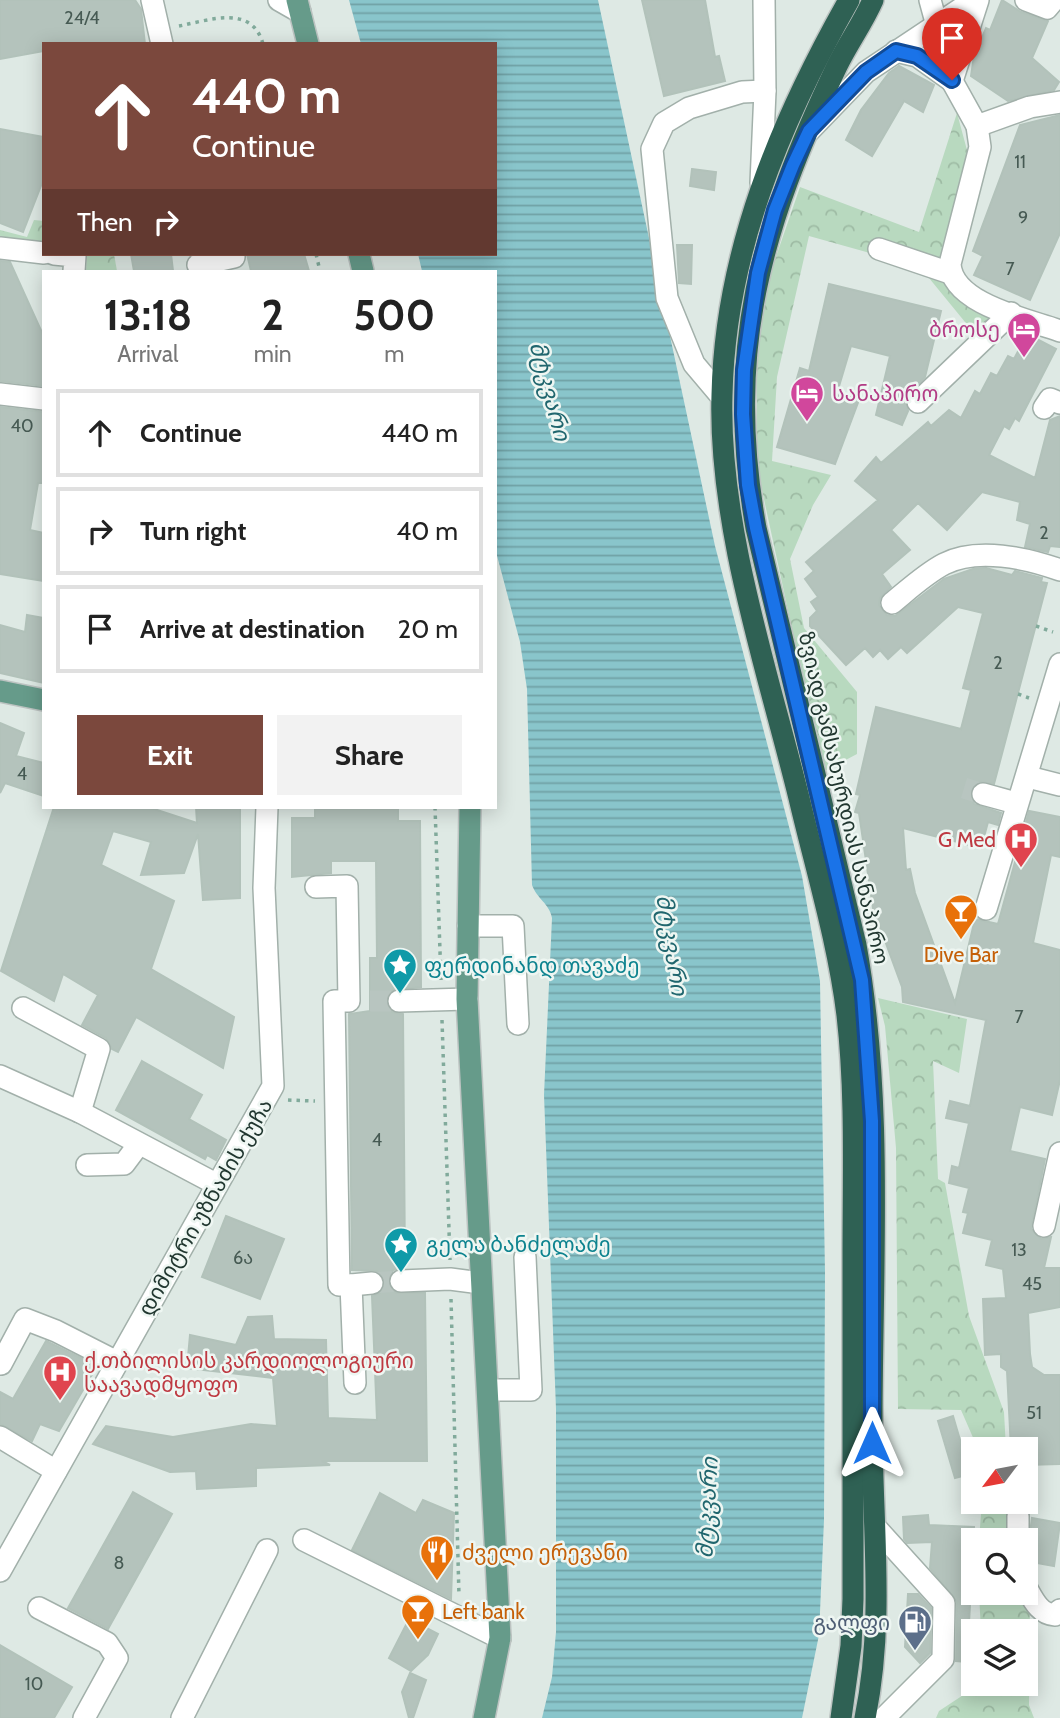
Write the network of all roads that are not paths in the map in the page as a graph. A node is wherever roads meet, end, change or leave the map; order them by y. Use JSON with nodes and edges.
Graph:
{"nodes":[{"id":1,"x":152,"y":0,"type":"edge"},
{"id":2,"x":279,"y":0,"type":"edge"},
{"id":3,"x":764,"y":0,"type":"edge"},
{"id":4,"x":849,"y":0,"type":"edge"},
{"id":5,"x":873,"y":0,"type":"edge"},
{"id":6,"x":930,"y":0,"type":"edge"},
{"id":7,"x":976,"y":0,"type":"edge"},
{"id":8,"x":1026,"y":0,"type":"edge"},
{"id":9,"x":1054,"y":0,"type":"edge"},
{"id":10,"x":299,"y":6,"type":"edge"},
{"id":11,"x":937,"y":26,"type":"junction"},
{"id":12,"x":160,"y":35,"type":"edge"},
{"id":13,"x":308,"y":42,"type":"edge"},
{"id":14,"x":896,"y":51,"type":"junction"},
{"id":15,"x":952,"y":80,"type":"junction"},
{"id":16,"x":765,"y":91,"type":"junction"},
{"id":17,"x":1059,"y":101,"type":"edge"},
{"id":18,"x":977,"y":126,"type":"junction"},
{"id":19,"x":809,"y":131,"type":"junction"},
{"id":20,"x":761,"y":183,"type":"junction"},
{"id":21,"x":0,"y":248,"type":"edge"},
{"id":22,"x":878,"y":249,"type":"dead end"},
{"id":23,"x":42,"y":253,"type":"edge"},
{"id":24,"x":235,"y":261,"type":"edge"},
{"id":25,"x":197,"y":263,"type":"edge"},
{"id":26,"x":950,"y":273,"type":"junction"},
{"id":27,"x":1011,"y":313,"type":"junction"},
{"id":28,"x":1060,"y":331,"type":"edge"},
{"id":29,"x":0,"y":394,"type":"edge"},
{"id":30,"x":722,"y":396,"type":"junction"},
{"id":31,"x":42,"y":399,"type":"edge"},
{"id":32,"x":918,"y":402,"type":"dead end"},
{"id":33,"x":1018,"y":545,"type":"dead end"},
{"id":34,"x":1060,"y":557,"type":"edge"},
{"id":35,"x":1060,"y":570,"type":"edge"},
{"id":36,"x":891,"y":603,"type":"dead end"},
{"id":37,"x":1060,"y":664,"type":"edge"},
{"id":38,"x":0,"y":691,"type":"edge"},
{"id":39,"x":42,"y":700,"type":"edge"},
{"id":40,"x":1028,"y":777,"type":"junction"},
{"id":41,"x":1060,"y":785,"type":"edge"},
{"id":42,"x":984,"y":794,"type":"tunnel mouth"},
{"id":43,"x":1017,"y":803,"type":"junction"},
{"id":44,"x":267,"y":809,"type":"edge"},
{"id":45,"x":470,"y":809,"type":"edge"},
{"id":46,"x":316,"y":887,"type":"dead end"},
{"id":47,"x":986,"y":909,"type":"dead end"},
{"id":48,"x":468,"y":926,"type":"junction"},
{"id":49,"x":467,"y":999,"type":"junction"},
{"id":50,"x":399,"y":1001,"type":"tunnel mouth"},
{"id":51,"x":23,"y":1008,"type":"dead end"},
{"id":52,"x":518,"y":1024,"type":"dead end"},
{"id":53,"x":0,"y":1076,"type":"edge"},
{"id":54,"x":80,"y":1112,"type":"junction"},
{"id":55,"x":139,"y":1144,"type":"junction"},
{"id":56,"x":1060,"y":1153,"type":"edge"},
{"id":57,"x":87,"y":1165,"type":"dead end"},
{"id":58,"x":216,"y":1184,"type":"junction"},
{"id":59,"x":1044,"y":1226,"type":"dead end"},
{"id":60,"x":525,"y":1257,"type":"dead end"},
{"id":61,"x":401,"y":1281,"type":"tunnel mouth"},
{"id":62,"x":372,"y":1283,"type":"tunnel mouth"},
{"id":63,"x":481,"y":1283,"type":"junction"},
{"id":64,"x":351,"y":1284,"type":"junction"},
{"id":65,"x":117,"y":1362,"type":"junction"},
{"id":66,"x":1,"y":1364,"type":"edge"},
{"id":67,"x":355,"y":1383,"type":"dead end"},
{"id":68,"x":488,"y":1390,"type":"junction"},
{"id":69,"x":0,"y":1437,"type":"edge"},
{"id":70,"x":56,"y":1471,"type":"junction"},
{"id":71,"x":1018,"y":1516,"type":"dead end"},
{"id":72,"x":1018,"y":1528,"type":"edge"},
{"id":73,"x":877,"y":1529,"type":"junction"},
{"id":74,"x":304,"y":1540,"type":"dead end"},
{"id":75,"x":267,"y":1550,"type":"dead end"},
{"id":76,"x":0,"y":1571,"type":"edge"},
{"id":77,"x":1037,"y":1605,"type":"edge"},
{"id":78,"x":39,"y":1608,"type":"dead end"},
{"id":79,"x":1060,"y":1610,"type":"edge"},
{"id":80,"x":500,"y":1638,"type":"junction"},
{"id":81,"x":84,"y":1718,"type":"edge"},
{"id":82,"x":182,"y":1718,"type":"edge"},
{"id":83,"x":484,"y":1718,"type":"edge"},
{"id":84,"x":841,"y":1718,"type":"edge"},
{"id":85,"x":866,"y":1718,"type":"edge"},
{"id":86,"x":884,"y":1718,"type":"edge"}],
"edges":[{"from":1,"to":12,"type":"street"},
{"from":2,"to":10,"type":"street"},
{"from":3,"to":16,"type":"street"},
{"from":4,"to":20,"type":"highway","name":"ზვიად გამსახურდიას სანაპირო"},
{"from":5,"to":19,"type":"highway","name":"ზვიად გამსახურდიას სანაპირო"},
{"from":6,"to":11,"type":"street"},
{"from":7,"to":11,"type":"street"},
{"from":7,"to":15,"type":"street"},
{"from":8,"to":9,"type":"street"},
{"from":10,"to":13,"type":"main road"},
{"from":11,"to":14,"type":"street"},
{"from":11,"to":15,"type":"street"},
{"from":14,"to":15,"type":"street"},
{"from":14,"to":19,"type":"street"},
{"from":15,"to":18,"type":"street"},
{"from":16,"to":20,"type":"street"},
{"from":16,"to":30,"type":"street"},
{"from":17,"to":18,"type":"street"},
{"from":18,"to":26,"type":"street"},
{"from":19,"to":73,"type":"highway","name":"ზვიად გამსახურდიას სანაპირო"},
{"from":20,"to":30,"type":"highway","name":"ზვიად გამსახურდიას სანაპირო"},
{"from":21,"to":23,"type":"street"},
{"from":22,"to":26,"type":"street"},
{"from":24,"to":25,"type":"street"},
{"from":26,"to":27,"type":"street"},
{"from":27,"to":28,"type":"street"},
{"from":27,"to":32,"type":"street"},
{"from":29,"to":31,"type":"street"},
{"from":30,"to":84,"type":"highway","name":"ზვიად გამსახურდიას სანაპირო"},
{"from":33,"to":34,"type":"street"},
{"from":35,"to":36,"type":"street"},
{"from":37,"to":40,"type":"street"},
{"from":38,"to":39,"type":"main road"},
{"from":40,"to":41,"type":"street"},
{"from":40,"to":43,"type":"street"},
{"from":42,"to":43,"type":"street"},
{"from":43,"to":47,"type":"street"},
{"from":44,"to":58,"type":"street","name":"დიმიტრი უზნაძის ქუჩა"},
{"from":45,"to":48,"type":"main road"},
{"from":46,"to":64,"type":"street"},
{"from":48,"to":49,"type":"main road"},
{"from":48,"to":52,"type":"street"},
{"from":49,"to":50,"type":"street"},
{"from":49,"to":63,"type":"main road"},
{"from":51,"to":54,"type":"street"},
{"from":53,"to":54,"type":"street"},
{"from":54,"to":55,"type":"street"},
{"from":55,"to":57,"type":"street"},
{"from":55,"to":58,"type":"street"},
{"from":56,"to":59,"type":"street"},
{"from":58,"to":65,"type":"street","name":"დიმიტრი უზნაძის ქუჩა"},
{"from":60,"to":68,"type":"street"},
{"from":61,"to":63,"type":"street"},
{"from":62,"to":64,"type":"street"},
{"from":63,"to":68,"type":"main road"},
{"from":64,"to":67,"type":"street"},
{"from":65,"to":66,"type":"street"},
{"from":65,"to":70,"type":"street","name":"დიმიტრი უზნაძის ქუჩა"},
{"from":68,"to":80,"type":"main road"},
{"from":69,"to":70,"type":"street"},
{"from":70,"to":76,"type":"street","name":"დიმიტრი უზნაძის ქუჩა"},
{"from":71,"to":72,"type":"street"},
{"from":73,"to":85,"type":"highway","name":"ზვიად გამსახურდიას სანაპირო"},
{"from":73,"to":86,"type":"street"},
{"from":74,"to":80,"type":"street"},
{"from":75,"to":82,"type":"street"},
{"from":77,"to":79,"type":"street"},
{"from":78,"to":81,"type":"street"},
{"from":80,"to":83,"type":"main road"}]}
